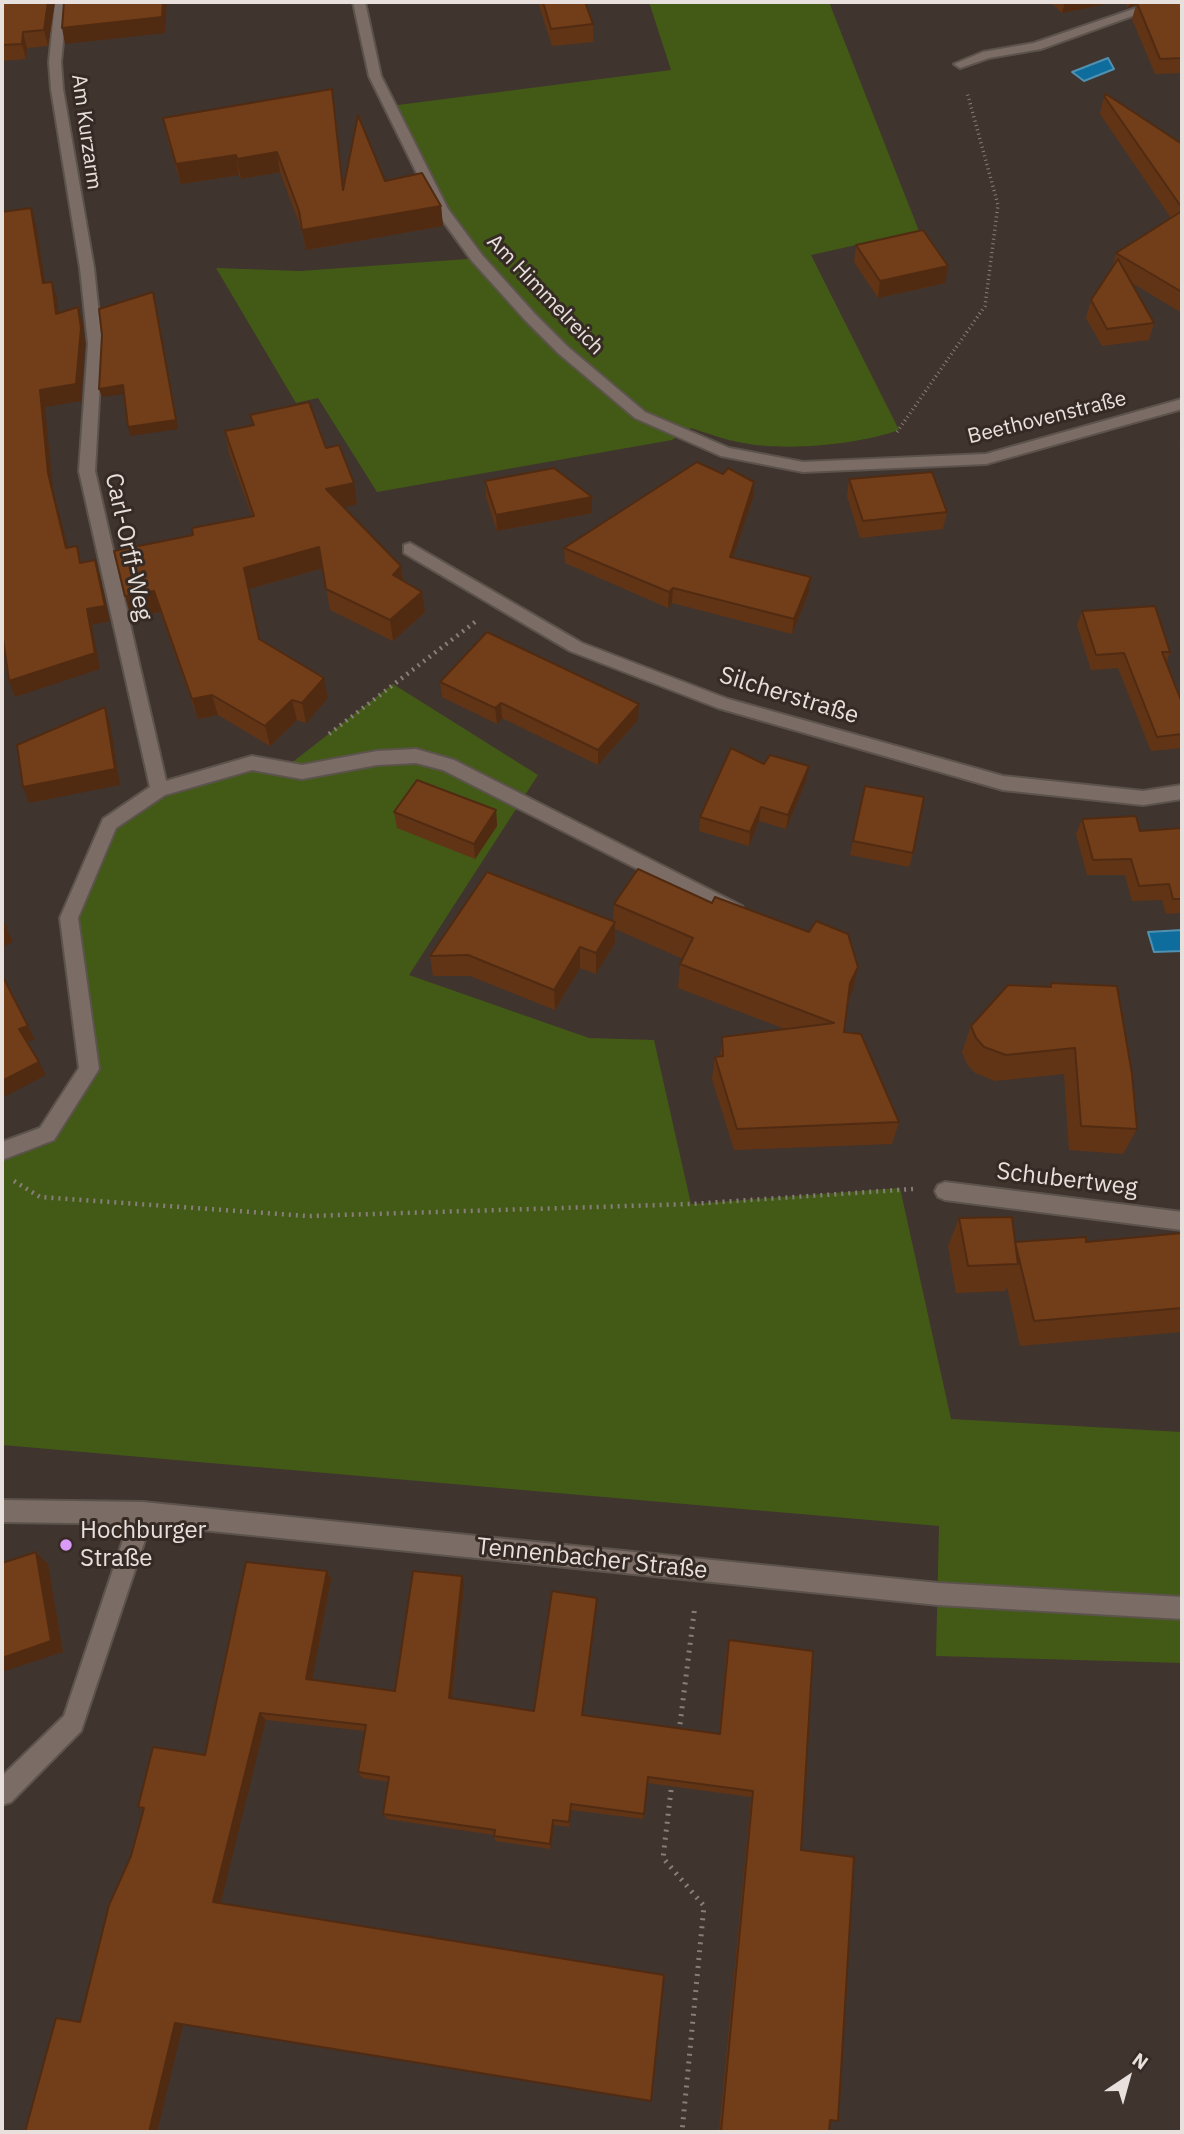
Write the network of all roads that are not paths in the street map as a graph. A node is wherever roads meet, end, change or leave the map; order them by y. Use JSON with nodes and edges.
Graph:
{"nodes":[{"id":1,"x":61,"y":2,"type":"edge"},
{"id":2,"x":359,"y":2,"type":"edge"},
{"id":3,"x":1165,"y":2,"type":"edge"},
{"id":4,"x":960,"y":64,"type":"road end"},
{"id":5,"x":87,"y":268,"type":"joint"},
{"id":6,"x":1182,"y":404,"type":"edge"},
{"id":7,"x":879,"y":464,"type":"joint"},
{"id":8,"x":410,"y":549,"type":"dead end"},
{"id":9,"x":159,"y":790,"type":"junction"},
{"id":10,"x":1182,"y":792,"type":"edge"},
{"id":11,"x":750,"y":918,"type":"edge"},
{"id":12,"x":2,"y":1151,"type":"edge"},
{"id":13,"x":945,"y":1191,"type":"road end"},
{"id":14,"x":1182,"y":1221,"type":"edge"},
{"id":15,"x":2,"y":1511,"type":"edge"},
{"id":16,"x":143,"y":1513,"type":"junction"},
{"id":17,"x":1182,"y":1608,"type":"edge"},
{"id":18,"x":2,"y":1794,"type":"edge"}],
"edges":[{"from":1,"to":5,"type":"street","name":"Am Kurzarm"},
{"from":2,"to":7,"type":"street","name":"Am Himmelreich"},
{"from":3,"to":4,"type":"street"},
{"from":5,"to":9,"type":"street","name":"Carl-Orff-Weg"},
{"from":6,"to":7,"type":"street","name":"Beethovenstraße"},
{"from":8,"to":10,"type":"street","name":"Silcherstraße"},
{"from":9,"to":11,"type":"street"},
{"from":9,"to":12,"type":"street"},
{"from":13,"to":14,"type":"street","name":"Schubertweg"},
{"from":15,"to":16,"type":"street","name":"Tennenbacher Straße"},
{"from":16,"to":17,"type":"street","name":"Tennenbacher Straße"},
{"from":16,"to":18,"type":"street"}]}
